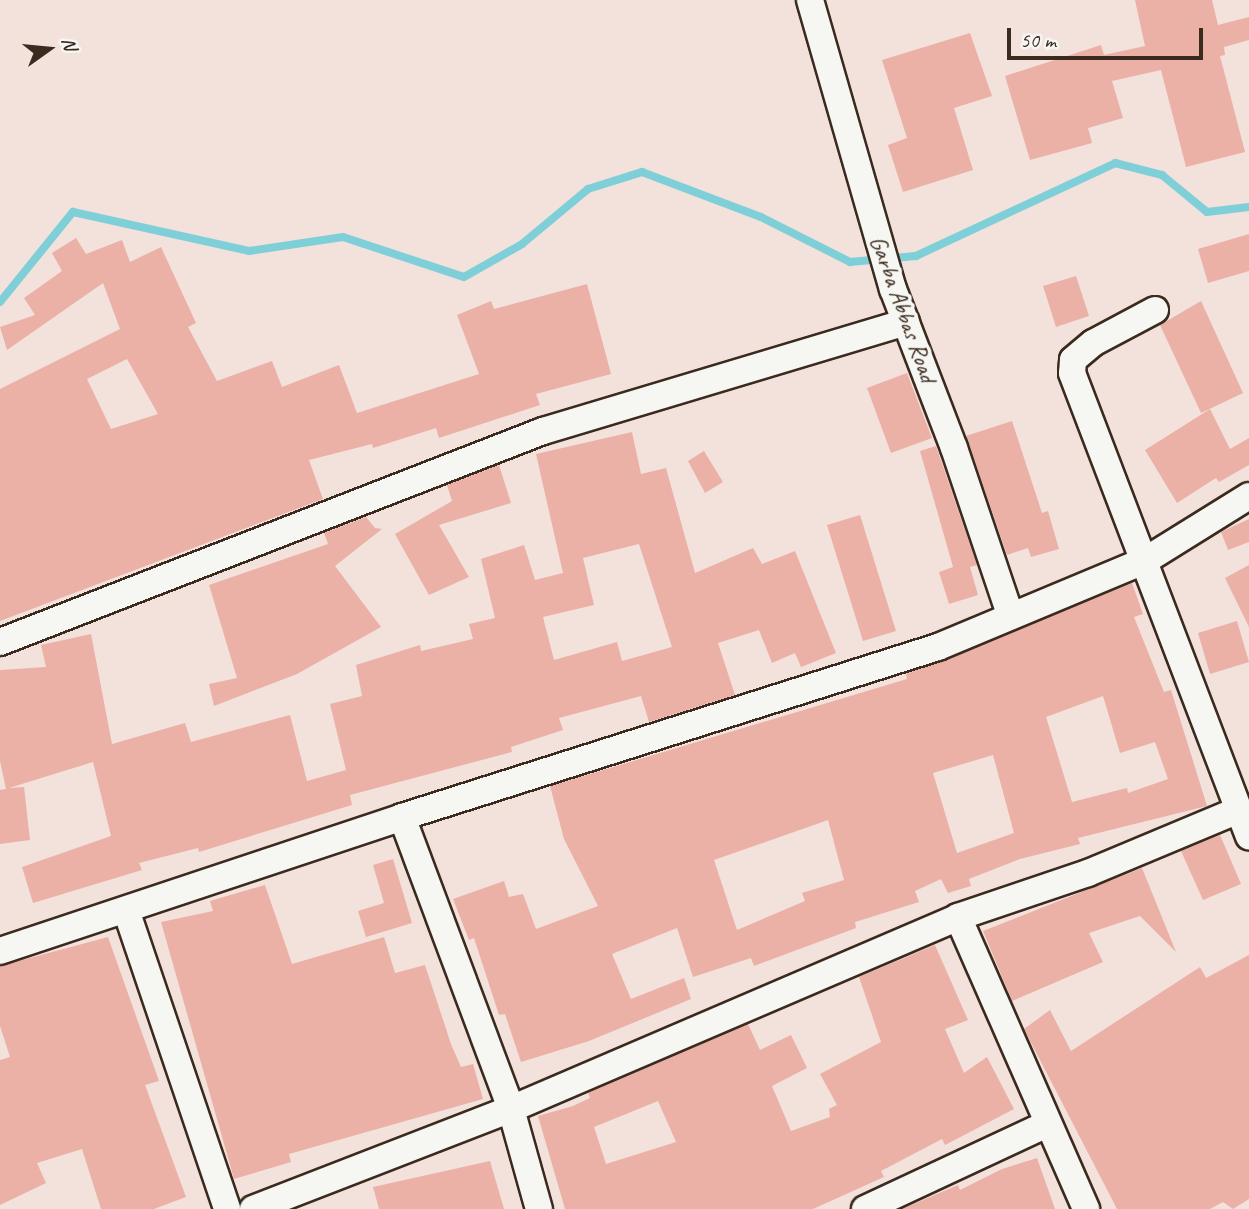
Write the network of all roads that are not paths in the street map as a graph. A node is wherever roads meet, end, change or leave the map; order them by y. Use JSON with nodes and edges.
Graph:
{"nodes":[{"id":1,"x":810,"y":0,"type":"edge"},
{"id":2,"x":1155,"y":310,"type":"dead end"},
{"id":3,"x":906,"y":322,"type":"junction"},
{"id":4,"x":1249,"y":496,"type":"edge"},
{"id":5,"x":1146,"y":560,"type":"junction"},
{"id":6,"x":1010,"y":614,"type":"junction"},
{"id":7,"x":0,"y":642,"type":"edge"},
{"id":8,"x":1236,"y":811,"type":"junction"},
{"id":9,"x":402,"y":817,"type":"junction"},
{"id":10,"x":1249,"y":836,"type":"edge"},
{"id":11,"x":126,"y":909,"type":"junction"},
{"id":12,"x":958,"y":917,"type":"junction"},
{"id":13,"x":0,"y":951,"type":"edge"},
{"id":14,"x":511,"y":1110,"type":"junction"},
{"id":15,"x":1047,"y":1124,"type":"junction"},
{"id":16,"x":227,"y":1209,"type":"edge"},
{"id":17,"x":253,"y":1209,"type":"edge"},
{"id":18,"x":539,"y":1209,"type":"edge"},
{"id":19,"x":865,"y":1209,"type":"edge"},
{"id":20,"x":1086,"y":1209,"type":"edge"}],
"edges":[{"from":1,"to":3,"type":"street","name":"Garba Abbas Road"},
{"from":2,"to":5,"type":"street"},
{"from":3,"to":6,"type":"street","name":"Garba Abbas Road"},
{"from":3,"to":7,"type":"street"},
{"from":4,"to":5,"type":"street"},
{"from":5,"to":6,"type":"street"},
{"from":5,"to":8,"type":"street"},
{"from":6,"to":9,"type":"street"},
{"from":8,"to":10,"type":"street"},
{"from":8,"to":12,"type":"street"},
{"from":9,"to":11,"type":"street"},
{"from":9,"to":14,"type":"street"},
{"from":11,"to":13,"type":"street"},
{"from":11,"to":16,"type":"street"},
{"from":12,"to":14,"type":"street"},
{"from":12,"to":15,"type":"street"},
{"from":14,"to":17,"type":"street"},
{"from":14,"to":18,"type":"street"},
{"from":15,"to":19,"type":"street"},
{"from":15,"to":20,"type":"street"}]}
